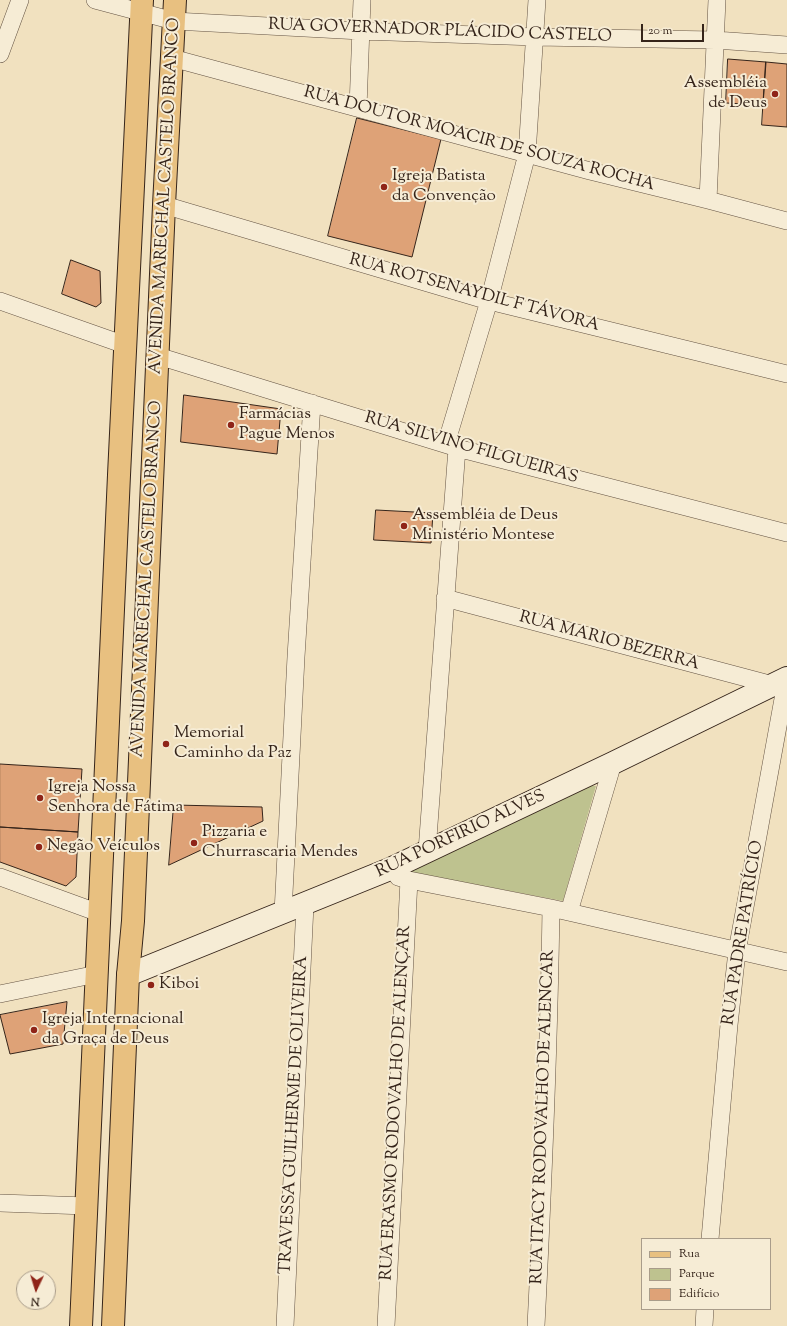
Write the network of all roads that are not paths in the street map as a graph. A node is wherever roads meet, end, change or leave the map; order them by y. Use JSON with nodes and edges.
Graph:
{"nodes":[{"id":1,"x":20,"y":0,"type":"edge"},
{"id":2,"x":95,"y":0,"type":"edge"},
{"id":3,"x":362,"y":0,"type":"edge"},
{"id":4,"x":537,"y":0,"type":"edge"},
{"id":5,"x":717,"y":0,"type":"edge"},
{"id":6,"x":142,"y":6,"type":"edge"},
{"id":7,"x":174,"y":10,"type":"edge"},
{"id":8,"x":361,"y":31,"type":"junction"},
{"id":9,"x":536,"y":36,"type":"junction"},
{"id":10,"x":715,"y":40,"type":"junction"},
{"id":11,"x":787,"y":45,"type":"edge"},
{"id":12,"x":0,"y":54,"type":"edge"},
{"id":13,"x":172,"y":58,"type":"junction"},
{"id":14,"x":358,"y":108,"type":"junction"},
{"id":15,"x":528,"y":154,"type":"junction"},
{"id":16,"x":708,"y":200,"type":"junction"},
{"id":17,"x":164,"y":205,"type":"junction"},
{"id":18,"x":787,"y":221,"type":"edge"},
{"id":19,"x":0,"y":301,"type":"edge"},
{"id":20,"x":488,"y":301,"type":"junction"},
{"id":21,"x":125,"y":345,"type":"junction"},
{"id":22,"x":158,"y":356,"type":"junction"},
{"id":23,"x":787,"y":374,"type":"edge"},
{"id":24,"x":312,"y":403,"type":"junction"},
{"id":25,"x":452,"y":446,"type":"junction"},
{"id":26,"x":787,"y":533,"type":"edge"},
{"id":27,"x":445,"y":598,"type":"junction"},
{"id":28,"x":783,"y":680,"type":"edge"},
{"id":29,"x":613,"y":763,"type":"junction"},
{"id":30,"x":427,"y":851,"type":"junction"},
{"id":31,"x":382,"y":872,"type":"junction"},
{"id":32,"x":0,"y":877,"type":"edge"},
{"id":33,"x":409,"y":880,"type":"junction"},
{"id":34,"x":305,"y":904,"type":"junction"},
{"id":35,"x":551,"y":908,"type":"junction"},
{"id":36,"x":569,"y":912,"type":"junction"},
{"id":37,"x":99,"y":913,"type":"junction"},
{"id":38,"x":283,"y":913,"type":"junction"},
{"id":39,"x":737,"y":951,"type":"junction"},
{"id":40,"x":787,"y":962,"type":"edge"},
{"id":41,"x":97,"y":974,"type":"junction"},
{"id":42,"x":128,"y":975,"type":"junction"},
{"id":43,"x":0,"y":994,"type":"edge"},
{"id":44,"x":0,"y":1203,"type":"edge"},
{"id":45,"x":87,"y":1206,"type":"junction"},
{"id":46,"x":710,"y":1238,"type":"edge"},
{"id":47,"x":705,"y":1310,"type":"edge"},
{"id":48,"x":81,"y":1326,"type":"edge"},
{"id":49,"x":112,"y":1326,"type":"edge"},
{"id":50,"x":285,"y":1326,"type":"edge"},
{"id":51,"x":386,"y":1326,"type":"edge"},
{"id":52,"x":536,"y":1326,"type":"edge"},
{"id":53,"x":704,"y":1326,"type":"edge"}],
"edges":[{"from":1,"to":12,"type":"street"},
{"from":2,"to":6,"type":"street","name":"RUA GOVERNADOR PLÁCIDO CASTELO"},
{"from":3,"to":8,"type":"street"},
{"from":4,"to":9,"type":"street"},
{"from":5,"to":10,"type":"street"},
{"from":6,"to":7,"type":"street","name":"RUA GOVERNADOR PLÁCIDO CASTELO"},
{"from":6,"to":21,"type":"main road","name":"AVENIDA MARECHAL CASTELO BRANCO"},
{"from":7,"to":8,"type":"street","name":"RUA GOVERNADOR PLÁCIDO CASTELO"},
{"from":7,"to":13,"type":"main road","name":"AVENIDA MARECHAL CASTELO BRANCO"},
{"from":8,"to":9,"type":"street","name":"RUA GOVERNADOR PLÁCIDO CASTELO"},
{"from":8,"to":14,"type":"street"},
{"from":9,"to":10,"type":"street","name":"RUA GOVERNADOR PLÁCIDO CASTELO"},
{"from":9,"to":15,"type":"street"},
{"from":10,"to":11,"type":"street","name":"RUA GOVERNADOR PLÁCIDO CASTELO"},
{"from":10,"to":16,"type":"street"},
{"from":13,"to":14,"type":"street","name":"RUA DOUTOR MOACIR DE SOUZA ROCHA"},
{"from":13,"to":17,"type":"main road","name":"AVENIDA MARECHAL CASTELO BRANCO"},
{"from":14,"to":15,"type":"street","name":"RUA DOUTOR MOACIR DE SOUZA ROCHA"},
{"from":15,"to":16,"type":"street","name":"RUA DOUTOR MOACIR DE SOUZA ROCHA"},
{"from":15,"to":20,"type":"street"},
{"from":16,"to":18,"type":"street","name":"RUA DOUTOR MOACIR DE SOUZA ROCHA"},
{"from":17,"to":20,"type":"street","name":"RUA ROTSENAYDIL F TÁVORA"},
{"from":17,"to":22,"type":"main road","name":"AVENIDA MARECHAL CASTELO BRANCO"},
{"from":19,"to":21,"type":"street"},
{"from":20,"to":23,"type":"street","name":"RUA ROTSENAYDIL F TÁVORA"},
{"from":20,"to":25,"type":"street"},
{"from":21,"to":37,"type":"main road","name":"AVENIDA MARECHAL CASTELO BRANCO"},
{"from":22,"to":24,"type":"street","name":"RUA SILVINO FILGUEIRAS"},
{"from":22,"to":42,"type":"main road","name":"AVENIDA MARECHAL CASTELO BRANCO"},
{"from":24,"to":25,"type":"street","name":"RUA SILVINO FILGUEIRAS"},
{"from":24,"to":38,"type":"street"},
{"from":25,"to":26,"type":"street","name":"RUA SILVINO FILGUEIRAS"},
{"from":25,"to":27,"type":"street"},
{"from":27,"to":28,"type":"street","name":"RUA MARIO BEZERRA"},
{"from":27,"to":30,"type":"street"},
{"from":28,"to":29,"type":"street","name":"RUA PORFIRIO ALVES"},
{"from":28,"to":39,"type":"street","name":"RUA PADRE PATRÍCIO"},
{"from":29,"to":30,"type":"street","name":"RUA PORFIRIO ALVES"},
{"from":29,"to":36,"type":"street"},
{"from":30,"to":31,"type":"street","name":"RUA PORFIRIO ALVES"},
{"from":31,"to":33,"type":"street"},
{"from":31,"to":34,"type":"street","name":"RUA PORFIRIO ALVES"},
{"from":32,"to":37,"type":"street"},
{"from":33,"to":35,"type":"street"},
{"from":33,"to":51,"type":"street","name":"RUA ERASMO RODOVALHO DE ALENÇAR"},
{"from":34,"to":38,"type":"street","name":"RUA PORFIRIO ALVES"},
{"from":34,"to":50,"type":"street","name":"TRAVESSA GUILHERME DE OLIVEIRA"},
{"from":35,"to":36,"type":"street"},
{"from":35,"to":52,"type":"street","name":"RUA ITACY RODOVALHO DE ALENCAR"},
{"from":36,"to":39,"type":"street"},
{"from":37,"to":41,"type":"main road","name":"AVENIDA MARECHAL CASTELO BRANCO"},
{"from":38,"to":42,"type":"street","name":"RUA PORFIRIO ALVES"},
{"from":39,"to":40,"type":"street"},
{"from":39,"to":46,"type":"street","name":"RUA PADRE PATRÍCIO"},
{"from":41,"to":43,"type":"street"},
{"from":41,"to":45,"type":"main road","name":"AVENIDA MARECHAL CASTELO BRANCO"},
{"from":42,"to":49,"type":"main road","name":"AVENIDA MARECHAL CASTELO BRANCO"},
{"from":44,"to":45,"type":"street"},
{"from":45,"to":48,"type":"main road","name":"AVENIDA MARECHAL CASTELO BRANCO"},
{"from":47,"to":53,"type":"street"}]}
